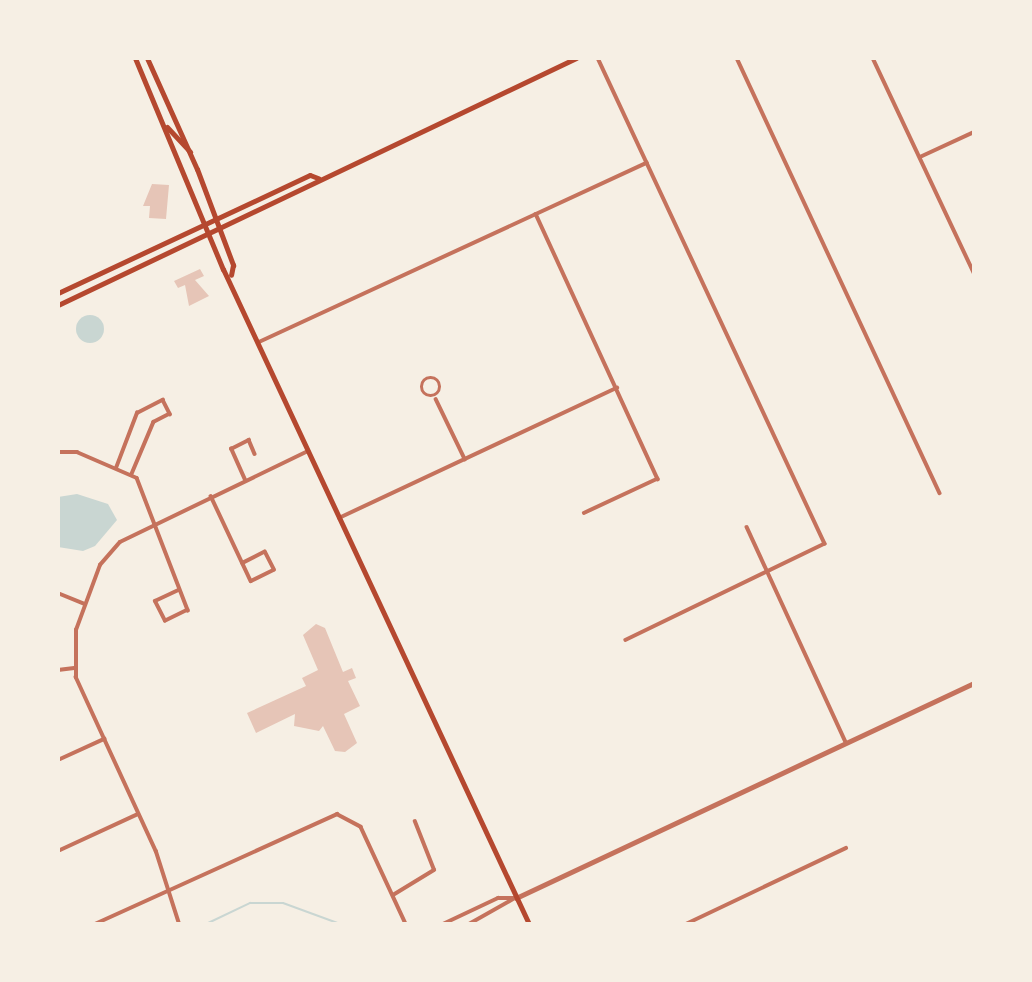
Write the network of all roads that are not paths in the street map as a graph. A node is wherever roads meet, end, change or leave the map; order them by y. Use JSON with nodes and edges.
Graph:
{"nodes":[{"id":1,"x":135,"y":58,"type":"edge"},
{"id":2,"x":147,"y":58,"type":"edge"},
{"id":3,"x":576,"y":58,"type":"edge"},
{"id":4,"x":598,"y":58,"type":"edge"},
{"id":5,"x":737,"y":58,"type":"edge"},
{"id":6,"x":873,"y":58,"type":"edge"},
{"id":7,"x":167,"y":127,"type":"junction"},
{"id":8,"x":974,"y":132,"type":"edge"},
{"id":9,"x":190,"y":152,"type":"junction"},
{"id":10,"x":920,"y":157,"type":"junction"},
{"id":11,"x":647,"y":163,"type":"junction"},
{"id":12,"x":318,"y":178,"type":"junction"},
{"id":13,"x":536,"y":214,"type":"junction"},
{"id":14,"x":216,"y":219,"type":"junction"},
{"id":15,"x":206,"y":223,"type":"junction"},
{"id":16,"x":220,"y":229,"type":"junction"},
{"id":17,"x":209,"y":234,"type":"junction"},
{"id":18,"x":974,"y":273,"type":"edge"},
{"id":19,"x":231,"y":275,"type":"junction"},
{"id":20,"x":58,"y":293,"type":"edge"},
{"id":21,"x":58,"y":305,"type":"edge"},
{"id":22,"x":258,"y":342,"type":"junction"},
{"id":23,"x":617,"y":388,"type":"junction"},
{"id":24,"x":436,"y":399,"type":"junction"},
{"id":25,"x":307,"y":451,"type":"junction"},
{"id":26,"x":58,"y":452,"type":"edge"},
{"id":27,"x":255,"y":453,"type":"dead end"},
{"id":28,"x":465,"y":459,"type":"junction"},
{"id":29,"x":116,"y":468,"type":"junction"},
{"id":30,"x":132,"y":474,"type":"junction"},
{"id":31,"x":246,"y":480,"type":"junction"},
{"id":32,"x":940,"y":493,"type":"dead end"},
{"id":33,"x":211,"y":496,"type":"junction"},
{"id":34,"x":585,"y":513,"type":"dead end"},
{"id":35,"x":339,"y":518,"type":"junction"},
{"id":36,"x":151,"y":524,"type":"junction"},
{"id":37,"x":747,"y":527,"type":"dead end"},
{"id":38,"x":243,"y":563,"type":"junction"},
{"id":39,"x":769,"y":575,"type":"junction"},
{"id":40,"x":179,"y":590,"type":"junction"},
{"id":41,"x":58,"y":593,"type":"edge"},
{"id":42,"x":85,"y":604,"type":"junction"},
{"id":43,"x":626,"y":640,"type":"dead end"},
{"id":44,"x":74,"y":668,"type":"junction"},
{"id":45,"x":58,"y":670,"type":"edge"},
{"id":46,"x":974,"y":683,"type":"edge"},
{"id":47,"x":104,"y":739,"type":"junction"},
{"id":48,"x":846,"y":742,"type":"junction"},
{"id":49,"x":58,"y":760,"type":"edge"},
{"id":50,"x":138,"y":814,"type":"junction"},
{"id":51,"x":415,"y":822,"type":"dead end"},
{"id":52,"x":846,"y":848,"type":"dead end"},
{"id":53,"x":58,"y":851,"type":"edge"},
{"id":54,"x":165,"y":891,"type":"junction"},
{"id":55,"x":393,"y":895,"type":"junction"},
{"id":56,"x":516,"y":898,"type":"junction"},
{"id":57,"x":692,"y":923,"type":"edge"},
{"id":58,"x":95,"y":924,"type":"edge"},
{"id":59,"x":179,"y":924,"type":"edge"},
{"id":60,"x":406,"y":924,"type":"edge"},
{"id":61,"x":443,"y":924,"type":"edge"},
{"id":62,"x":469,"y":924,"type":"edge"},
{"id":63,"x":529,"y":924,"type":"edge"},
{"id":64,"x":686,"y":924,"type":"edge"}],
"edges":[{"from":1,"to":7,"type":"main road"},
{"from":2,"to":9,"type":"main road"},
{"from":3,"to":12,"type":"main road"},
{"from":4,"to":11,"type":"street"},
{"from":5,"to":32,"type":"street"},
{"from":6,"to":10,"type":"street"},
{"from":7,"to":9,"type":"main road"},
{"from":7,"to":15,"type":"main road"},
{"from":8,"to":10,"type":"street"},
{"from":9,"to":14,"type":"main road"},
{"from":10,"to":18,"type":"street"},
{"from":11,"to":13,"type":"street"},
{"from":11,"to":39,"type":"street"},
{"from":12,"to":14,"type":"main road"},
{"from":12,"to":16,"type":"main road"},
{"from":13,"to":22,"type":"street"},
{"from":13,"to":23,"type":"street"},
{"from":14,"to":15,"type":"main road"},
{"from":14,"to":16,"type":"main road"},
{"from":15,"to":17,"type":"main road"},
{"from":15,"to":20,"type":"main road"},
{"from":16,"to":17,"type":"main road"},
{"from":16,"to":19,"type":"main road"},
{"from":17,"to":19,"type":"main road"},
{"from":17,"to":21,"type":"main road"},
{"from":19,"to":22,"type":"main road"},
{"from":22,"to":25,"type":"main road"},
{"from":23,"to":28,"type":"street"},
{"from":23,"to":34,"type":"street"},
{"from":24,"to":24,"type":"street"},
{"from":24,"to":28,"type":"street"},
{"from":25,"to":31,"type":"street"},
{"from":25,"to":35,"type":"main road"},
{"from":26,"to":29,"type":"street"},
{"from":27,"to":31,"type":"street"},
{"from":28,"to":35,"type":"street"},
{"from":29,"to":30,"type":"street"},
{"from":29,"to":30,"type":"street"},
{"from":30,"to":36,"type":"street"},
{"from":31,"to":33,"type":"street"},
{"from":33,"to":36,"type":"street"},
{"from":33,"to":38,"type":"street"},
{"from":35,"to":56,"type":"main road"},
{"from":36,"to":40,"type":"street"},
{"from":36,"to":42,"type":"street"},
{"from":37,"to":39,"type":"street"},
{"from":38,"to":38,"type":"street"},
{"from":39,"to":43,"type":"street"},
{"from":39,"to":48,"type":"street"},
{"from":40,"to":40,"type":"street"},
{"from":41,"to":42,"type":"street"},
{"from":42,"to":44,"type":"street"},
{"from":44,"to":45,"type":"street"},
{"from":44,"to":47,"type":"street"},
{"from":46,"to":48,"type":"street"},
{"from":47,"to":49,"type":"street"},
{"from":47,"to":50,"type":"street"},
{"from":48,"to":56,"type":"street"},
{"from":50,"to":53,"type":"street"},
{"from":50,"to":54,"type":"street"},
{"from":51,"to":55,"type":"street"},
{"from":52,"to":57,"type":"street"},
{"from":54,"to":55,"type":"street"},
{"from":54,"to":58,"type":"street"},
{"from":54,"to":59,"type":"street"},
{"from":55,"to":60,"type":"street"},
{"from":56,"to":61,"type":"street"},
{"from":56,"to":62,"type":"street"},
{"from":56,"to":63,"type":"main road"},
{"from":57,"to":64,"type":"street"}]}
